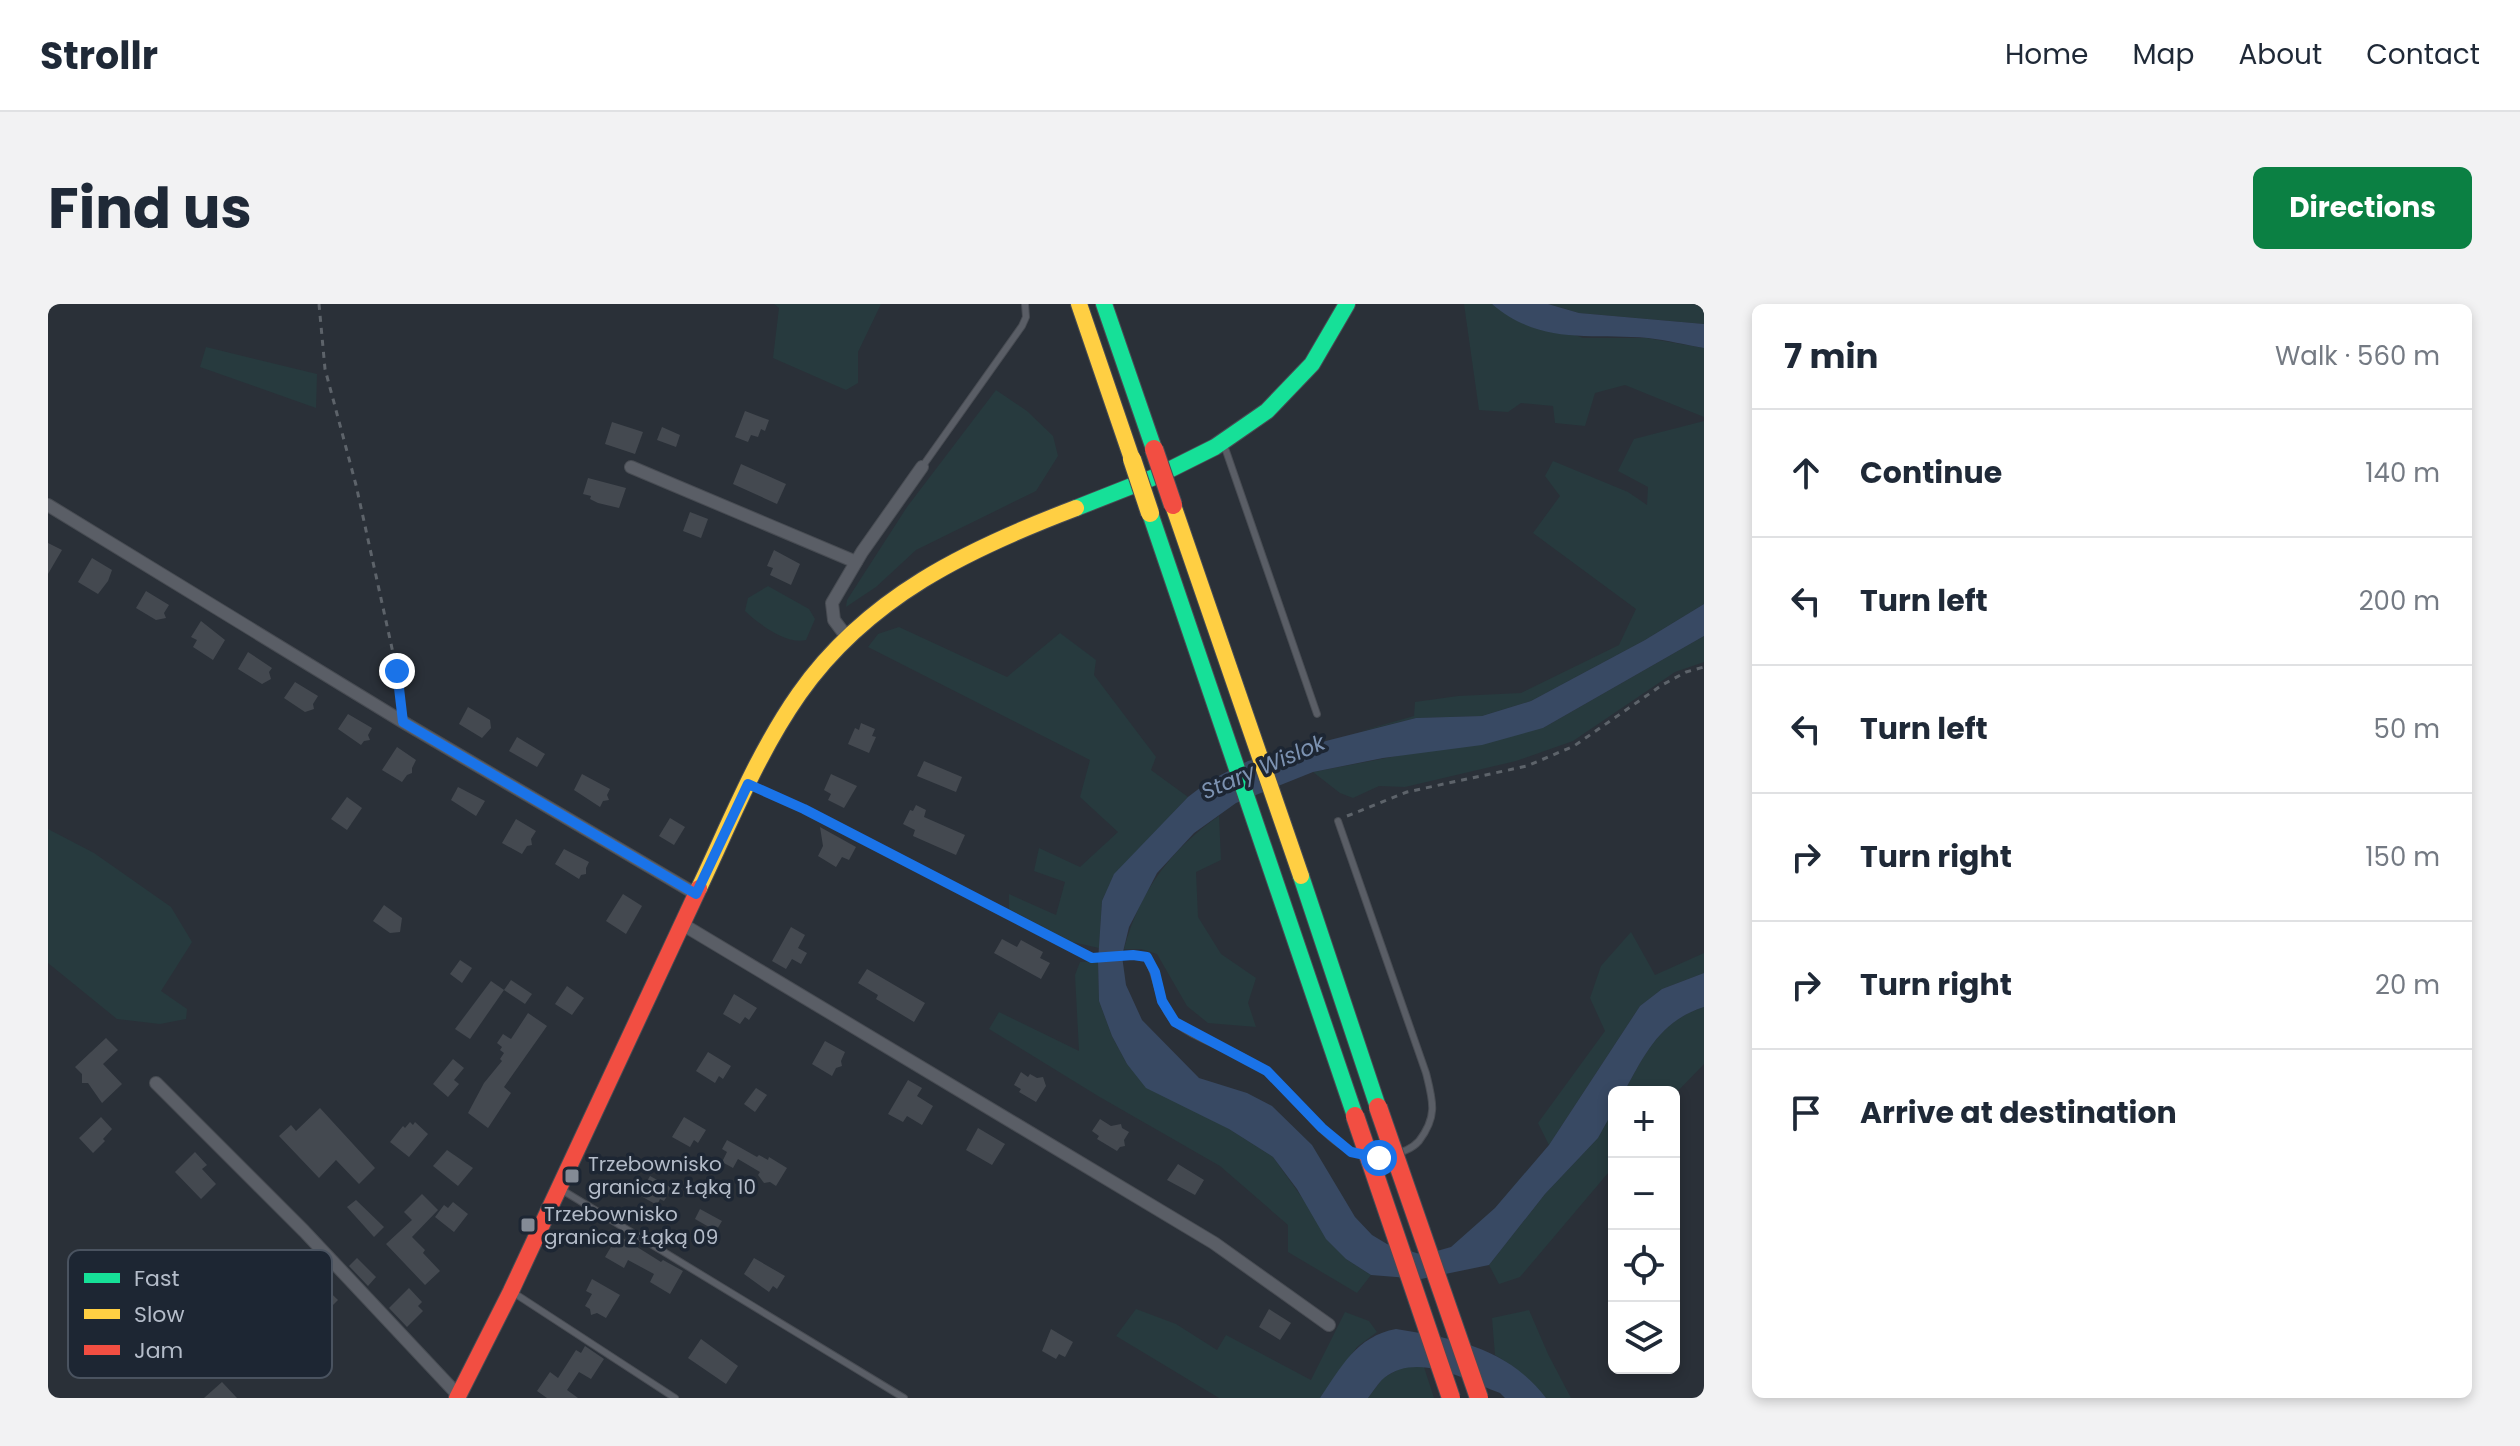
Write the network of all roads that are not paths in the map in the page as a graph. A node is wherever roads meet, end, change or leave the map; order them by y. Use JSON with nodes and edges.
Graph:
{"nodes":[{"id":1,"x":1025,"y":304,"type":"edge"},
{"id":2,"x":1079,"y":304,"type":"edge"},
{"id":3,"x":1104,"y":304,"type":"edge"},
{"id":4,"x":1347,"y":304,"type":"edge"},
{"id":5,"x":1223,"y":443,"type":"junction"},
{"id":6,"x":631,"y":467,"type":"dead end"},
{"id":7,"x":922,"y":467,"type":"joint"},
{"id":8,"x":48,"y":505,"type":"edge"},
{"id":9,"x":856,"y":562,"type":"junction"},
{"id":10,"x":846,"y":636,"type":"junction"},
{"id":11,"x":1317,"y":714,"type":"dead end"},
{"id":12,"x":748,"y":784,"type":"junction"},
{"id":13,"x":1338,"y":821,"type":"road end"},
{"id":14,"x":696,"y":894,"type":"junction"},
{"id":15,"x":682,"y":924,"type":"junction"},
{"id":16,"x":156,"y":1083,"type":"dead end"},
{"id":17,"x":559,"y":1188,"type":"junction"},
{"id":18,"x":322,"y":1250,"type":"edge"},
{"id":19,"x":332,"y":1261,"type":"edge"},
{"id":20,"x":511,"y":1291,"type":"junction"},
{"id":21,"x":1329,"y":1325,"type":"dead end"},
{"id":22,"x":458,"y":1397,"type":"edge"},
{"id":23,"x":675,"y":1398,"type":"edge"},
{"id":24,"x":904,"y":1398,"type":"edge"},
{"id":25,"x":1451,"y":1398,"type":"edge"},
{"id":26,"x":1479,"y":1398,"type":"edge"}],
"edges":[{"from":1,"to":7,"type":"lane"},
{"from":2,"to":25,"type":"main road","bridge":true},
{"from":3,"to":26,"type":"main road","bridge":true},
{"from":4,"to":5,"type":"main road"},
{"from":5,"to":10,"type":"main road"},
{"from":5,"to":11,"type":"lane"},
{"from":6,"to":9,"type":"street"},
{"from":7,"to":9,"type":"street"},
{"from":8,"to":14,"type":"street"},
{"from":9,"to":10,"type":"street"},
{"from":10,"to":12,"type":"main road"},
{"from":12,"to":13,"type":"lane"},
{"from":12,"to":14,"type":"main road"},
{"from":14,"to":15,"type":"main road"},
{"from":15,"to":17,"type":"main road"},
{"from":15,"to":21,"type":"street"},
{"from":16,"to":18,"type":"street"},
{"from":17,"to":20,"type":"main road"},
{"from":17,"to":24,"type":"lane"},
{"from":19,"to":22,"type":"street"},
{"from":20,"to":22,"type":"main road"},
{"from":20,"to":23,"type":"lane"}]}
